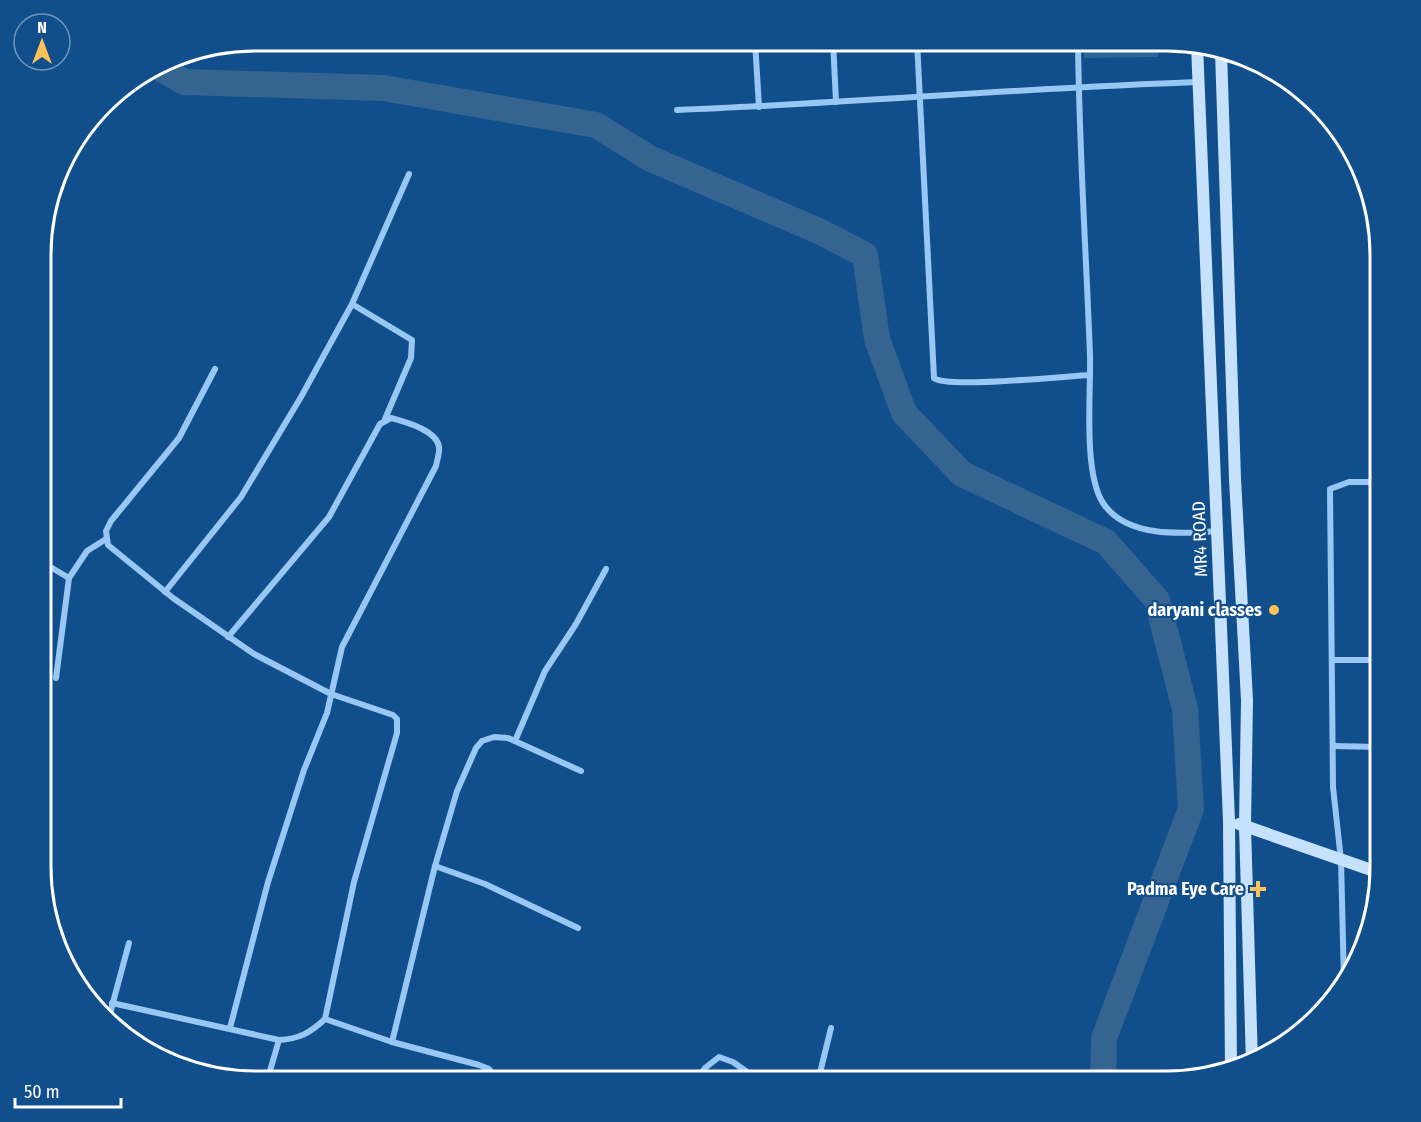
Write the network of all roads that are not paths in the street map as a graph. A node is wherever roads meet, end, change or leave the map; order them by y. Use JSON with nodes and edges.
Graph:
{"nodes":[{"id":1,"x":756,"y":51,"type":"edge"},
{"id":2,"x":833,"y":51,"type":"edge"},
{"id":3,"x":918,"y":51,"type":"edge"},
{"id":4,"x":1078,"y":51,"type":"edge"},
{"id":5,"x":1197,"y":54,"type":"edge"},
{"id":6,"x":1221,"y":59,"type":"edge"},
{"id":7,"x":1198,"y":82,"type":"junction"},
{"id":8,"x":1078,"y":86,"type":"junction"},
{"id":9,"x":921,"y":98,"type":"junction"},
{"id":10,"x":836,"y":102,"type":"junction"},
{"id":11,"x":759,"y":107,"type":"junction"},
{"id":12,"x":677,"y":110,"type":"dead end"},
{"id":13,"x":409,"y":174,"type":"dead end"},
{"id":14,"x":352,"y":304,"type":"junction"},
{"id":15,"x":215,"y":369,"type":"dead end"},
{"id":16,"x":1090,"y":375,"type":"junction"},
{"id":17,"x":385,"y":419,"type":"junction"},
{"id":18,"x":1370,"y":482,"type":"edge"},
{"id":19,"x":1218,"y":531,"type":"junction"},
{"id":20,"x":106,"y":539,"type":"junction"},
{"id":21,"x":51,"y":567,"type":"edge"},
{"id":22,"x":606,"y":569,"type":"dead end"},
{"id":23,"x":69,"y":578,"type":"junction"},
{"id":24,"x":165,"y":592,"type":"junction"},
{"id":25,"x":228,"y":637,"type":"junction"},
{"id":26,"x":1332,"y":660,"type":"junction"},
{"id":27,"x":1370,"y":660,"type":"edge"},
{"id":28,"x":56,"y":678,"type":"dead end"},
{"id":29,"x":331,"y":694,"type":"junction"},
{"id":30,"x":515,"y":741,"type":"junction"},
{"id":31,"x":1333,"y":746,"type":"junction"},
{"id":32,"x":1370,"y":747,"type":"edge"},
{"id":33,"x":581,"y":771,"type":"dead end"},
{"id":34,"x":1229,"y":821,"type":"junction"},
{"id":35,"x":1245,"y":826,"type":"junction"},
{"id":36,"x":1341,"y":860,"type":"junction"},
{"id":37,"x":435,"y":866,"type":"junction"},
{"id":38,"x":1370,"y":870,"type":"edge"},
{"id":39,"x":578,"y":928,"type":"dead end"},
{"id":40,"x":129,"y":943,"type":"dead end"},
{"id":41,"x":1344,"y":968,"type":"edge"},
{"id":42,"x":112,"y":1002,"type":"junction"},
{"id":43,"x":110,"y":1010,"type":"edge"},
{"id":44,"x":325,"y":1019,"type":"junction"},
{"id":45,"x":230,"y":1028,"type":"junction"},
{"id":46,"x":831,"y":1028,"type":"dead end"},
{"id":47,"x":279,"y":1040,"type":"junction"},
{"id":48,"x":392,"y":1042,"type":"junction"},
{"id":49,"x":1252,"y":1051,"type":"edge"},
{"id":50,"x":1231,"y":1060,"type":"edge"},
{"id":51,"x":270,"y":1071,"type":"edge"},
{"id":52,"x":490,"y":1071,"type":"edge"},
{"id":53,"x":703,"y":1071,"type":"edge"},
{"id":54,"x":746,"y":1071,"type":"edge"},
{"id":55,"x":820,"y":1071,"type":"edge"}],
"edges":[{"from":1,"to":11,"type":"street"},
{"from":2,"to":10,"type":"street"},
{"from":3,"to":9,"type":"street"},
{"from":4,"to":8,"type":"street"},
{"from":5,"to":7,"type":"street","name":"MR4 ROAD"},
{"from":6,"to":35,"type":"street","name":"MR4 ROAD"},
{"from":7,"to":8,"type":"street"},
{"from":7,"to":19,"type":"street","name":"MR4 ROAD"},
{"from":8,"to":9,"type":"street"},
{"from":8,"to":16,"type":"street"},
{"from":9,"to":10,"type":"street"},
{"from":9,"to":16,"type":"street"},
{"from":10,"to":11,"type":"street"},
{"from":11,"to":12,"type":"street"},
{"from":13,"to":14,"type":"street"},
{"from":14,"to":17,"type":"street"},
{"from":14,"to":24,"type":"street"},
{"from":15,"to":20,"type":"street"},
{"from":16,"to":19,"type":"street"},
{"from":17,"to":25,"type":"street"},
{"from":17,"to":29,"type":"street"},
{"from":18,"to":26,"type":"street"},
{"from":19,"to":34,"type":"street","name":"MR4 ROAD"},
{"from":20,"to":23,"type":"street"},
{"from":20,"to":24,"type":"street"},
{"from":21,"to":23,"type":"street"},
{"from":22,"to":30,"type":"street"},
{"from":23,"to":28,"type":"street"},
{"from":24,"to":25,"type":"street"},
{"from":25,"to":29,"type":"street"},
{"from":26,"to":27,"type":"street"},
{"from":26,"to":31,"type":"street"},
{"from":29,"to":44,"type":"street"},
{"from":29,"to":45,"type":"street"},
{"from":30,"to":33,"type":"street"},
{"from":30,"to":37,"type":"street"},
{"from":31,"to":32,"type":"street"},
{"from":31,"to":36,"type":"street"},
{"from":34,"to":35,"type":"street"},
{"from":34,"to":50,"type":"street","name":"MR4 ROAD"},
{"from":35,"to":36,"type":"street"},
{"from":35,"to":49,"type":"street","name":"MR4 ROAD"},
{"from":36,"to":38,"type":"street"},
{"from":36,"to":41,"type":"street"},
{"from":37,"to":39,"type":"street"},
{"from":37,"to":48,"type":"street"},
{"from":40,"to":42,"type":"street"},
{"from":42,"to":43,"type":"street"},
{"from":42,"to":45,"type":"street"},
{"from":44,"to":47,"type":"street"},
{"from":44,"to":48,"type":"street"},
{"from":45,"to":47,"type":"street"},
{"from":46,"to":55,"type":"street"},
{"from":47,"to":51,"type":"street"},
{"from":48,"to":52,"type":"street"},
{"from":53,"to":54,"type":"street"}]}
